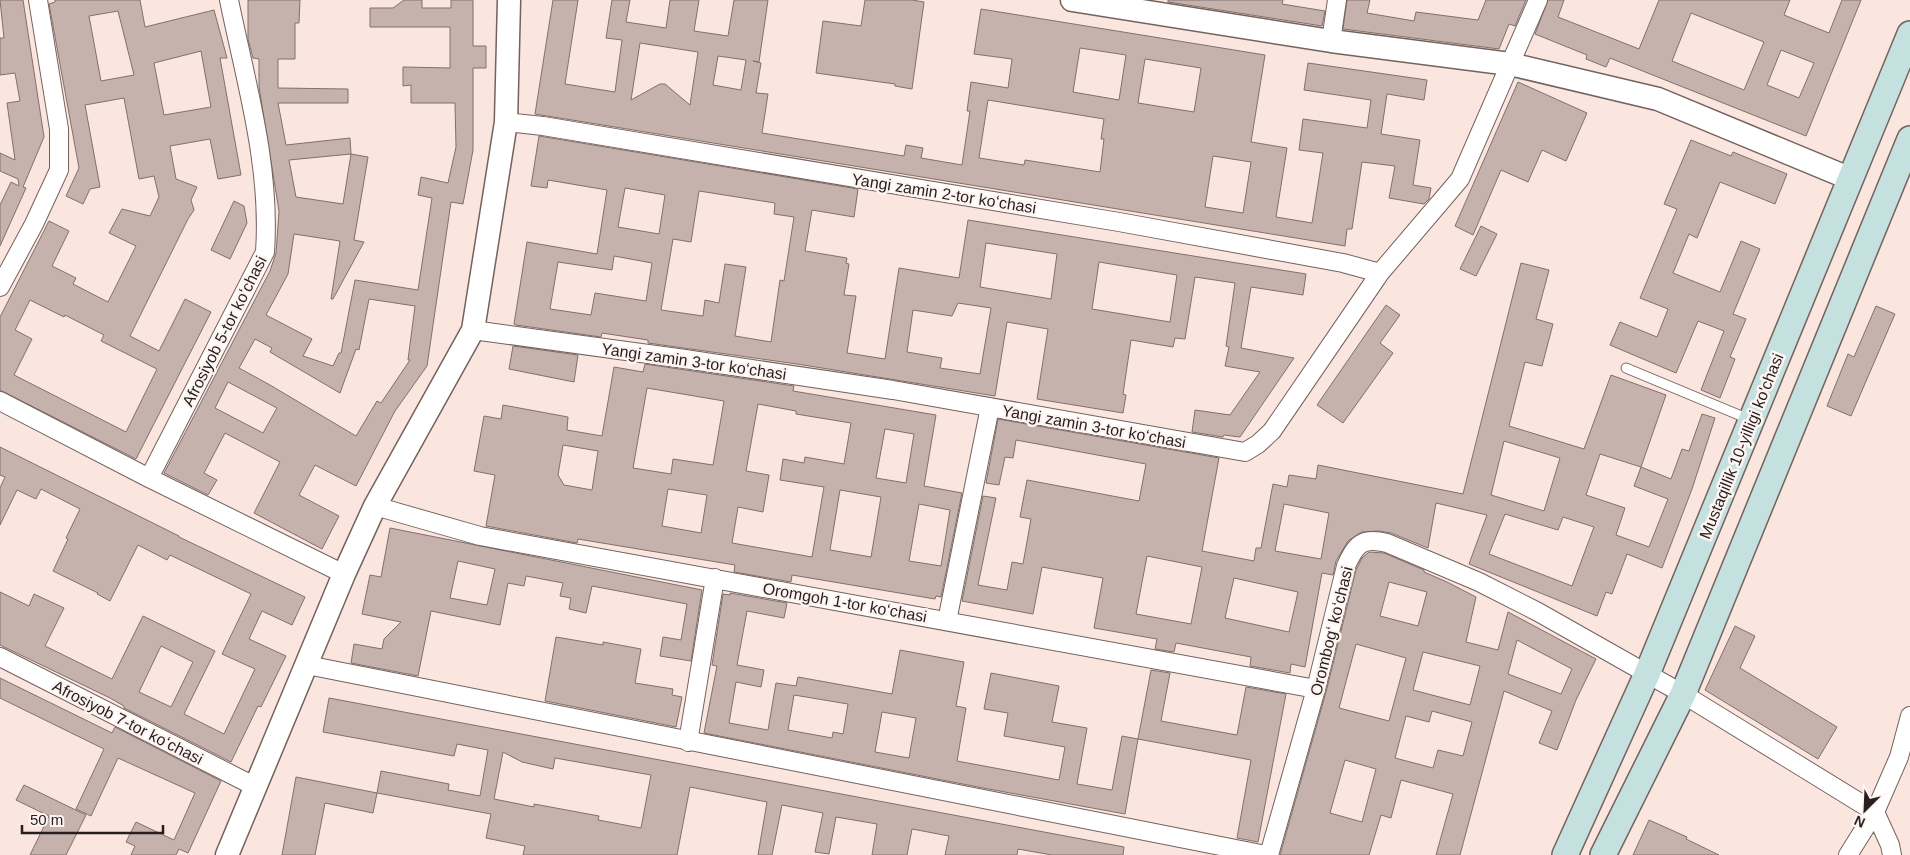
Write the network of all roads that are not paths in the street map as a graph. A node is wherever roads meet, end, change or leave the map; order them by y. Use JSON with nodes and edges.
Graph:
{"nodes":[{"id":1,"x":38,"y":0,"type":"edge"},
{"id":2,"x":228,"y":0,"type":"edge"},
{"id":3,"x":509,"y":0,"type":"edge"},
{"id":4,"x":1072,"y":0,"type":"edge"},
{"id":5,"x":1337,"y":0,"type":"edge"},
{"id":6,"x":1538,"y":0,"type":"edge"},
{"id":7,"x":1910,"y":34,"type":"edge"},
{"id":8,"x":1330,"y":41,"type":"junction"},
{"id":9,"x":1510,"y":64,"type":"junction"},
{"id":10,"x":506,"y":122,"type":"junction"},
{"id":11,"x":1910,"y":139,"type":"edge"},
{"id":12,"x":1851,"y":179,"type":"junction"},
{"id":13,"x":1380,"y":273,"type":"junction"},
{"id":14,"x":0,"y":287,"type":"edge"},
{"id":15,"x":473,"y":330,"type":"junction"},
{"id":16,"x":1626,"y":368,"type":"dead end"},
{"id":17,"x":0,"y":401,"type":"edge"},
{"id":18,"x":990,"y":406,"type":"junction"},
{"id":19,"x":1752,"y":420,"type":"junction"},
{"id":20,"x":149,"y":478,"type":"junction"},
{"id":21,"x":375,"y":506,"type":"junction"},
{"id":22,"x":344,"y":574,"type":"junction"},
{"id":23,"x":716,"y":578,"type":"junction"},
{"id":24,"x":947,"y":620,"type":"junction"},
{"id":25,"x":0,"y":657,"type":"edge"},
{"id":26,"x":307,"y":665,"type":"junction"},
{"id":27,"x":1647,"y":674,"type":"junction"},
{"id":28,"x":1316,"y":689,"type":"junction"},
{"id":29,"x":1683,"y":694,"type":"junction"},
{"id":30,"x":1910,"y":716,"type":"edge"},
{"id":31,"x":688,"y":742,"type":"junction"},
{"id":32,"x":256,"y":788,"type":"junction"},
{"id":33,"x":1875,"y":812,"type":"junction"},
{"id":34,"x":227,"y":855,"type":"edge"},
{"id":35,"x":1267,"y":855,"type":"edge"},
{"id":36,"x":1565,"y":855,"type":"edge"},
{"id":37,"x":1604,"y":855,"type":"edge"},
{"id":38,"x":1848,"y":855,"type":"edge"},
{"id":39,"x":1892,"y":855,"type":"edge"}],
"edges":[{"from":1,"to":14,"type":"street"},
{"from":2,"to":20,"type":"street","name":"Afrosiyob 5-tor koʻchasi"},
{"from":3,"to":10,"type":"street"},
{"from":4,"to":8,"type":"street"},
{"from":5,"to":8,"type":"street"},
{"from":6,"to":9,"type":"street","name":"Yangi zamin 3-tor koʻchasi"},
{"from":7,"to":12,"type":"main road","name":"Mustaqillik 10-yilligi ko'chasi"},
{"from":8,"to":9,"type":"street"},
{"from":9,"to":12,"type":"street"},
{"from":9,"to":13,"type":"street","name":"Yangi zamin 3-tor koʻchasi"},
{"from":10,"to":13,"type":"street","name":"Yangi zamin 2-tor koʻchasi"},
{"from":10,"to":15,"type":"street"},
{"from":11,"to":29,"type":"main road"},
{"from":12,"to":19,"type":"main road","name":"Mustaqillik 10-yilligi ko'chasi"},
{"from":13,"to":18,"type":"street","name":"Yangi zamin 3-tor koʻchasi"},
{"from":15,"to":18,"type":"street","name":"Yangi zamin 3-tor koʻchasi"},
{"from":15,"to":21,"type":"street"},
{"from":16,"to":19,"type":"lane"},
{"from":17,"to":20,"type":"street"},
{"from":18,"to":24,"type":"street"},
{"from":19,"to":27,"type":"main road","name":"Mustaqillik 10-yilligi ko'chasi"},
{"from":20,"to":22,"type":"street"},
{"from":21,"to":22,"type":"street"},
{"from":21,"to":23,"type":"street","name":"Oromgoh 1-tor koʻchasi"},
{"from":22,"to":26,"type":"street"},
{"from":23,"to":24,"type":"street","name":"Oromgoh 1-tor koʻchasi"},
{"from":23,"to":31,"type":"street"},
{"from":24,"to":28,"type":"street","name":"Oromgoh 1-tor koʻchasi"},
{"from":25,"to":32,"type":"street","name":"Afrosiyob 7-tor koʻchasi"},
{"from":26,"to":31,"type":"street"},
{"from":26,"to":32,"type":"street"},
{"from":27,"to":28,"type":"street","name":"Orombogʻ koʻchasi"},
{"from":27,"to":29,"type":"street","name":"Orombogʻ koʻchasi"},
{"from":27,"to":36,"type":"main road","name":"Mustaqillik 10-yilligi ko'chasi"},
{"from":28,"to":35,"type":"street","name":"Orombogʻ koʻchasi"},
{"from":29,"to":33,"type":"street","name":"Orombogʻ koʻchasi"},
{"from":29,"to":37,"type":"main road"},
{"from":30,"to":33,"type":"street"},
{"from":31,"to":35,"type":"street"},
{"from":32,"to":34,"type":"street"},
{"from":33,"to":38,"type":"street"},
{"from":33,"to":39,"type":"street"}]}
